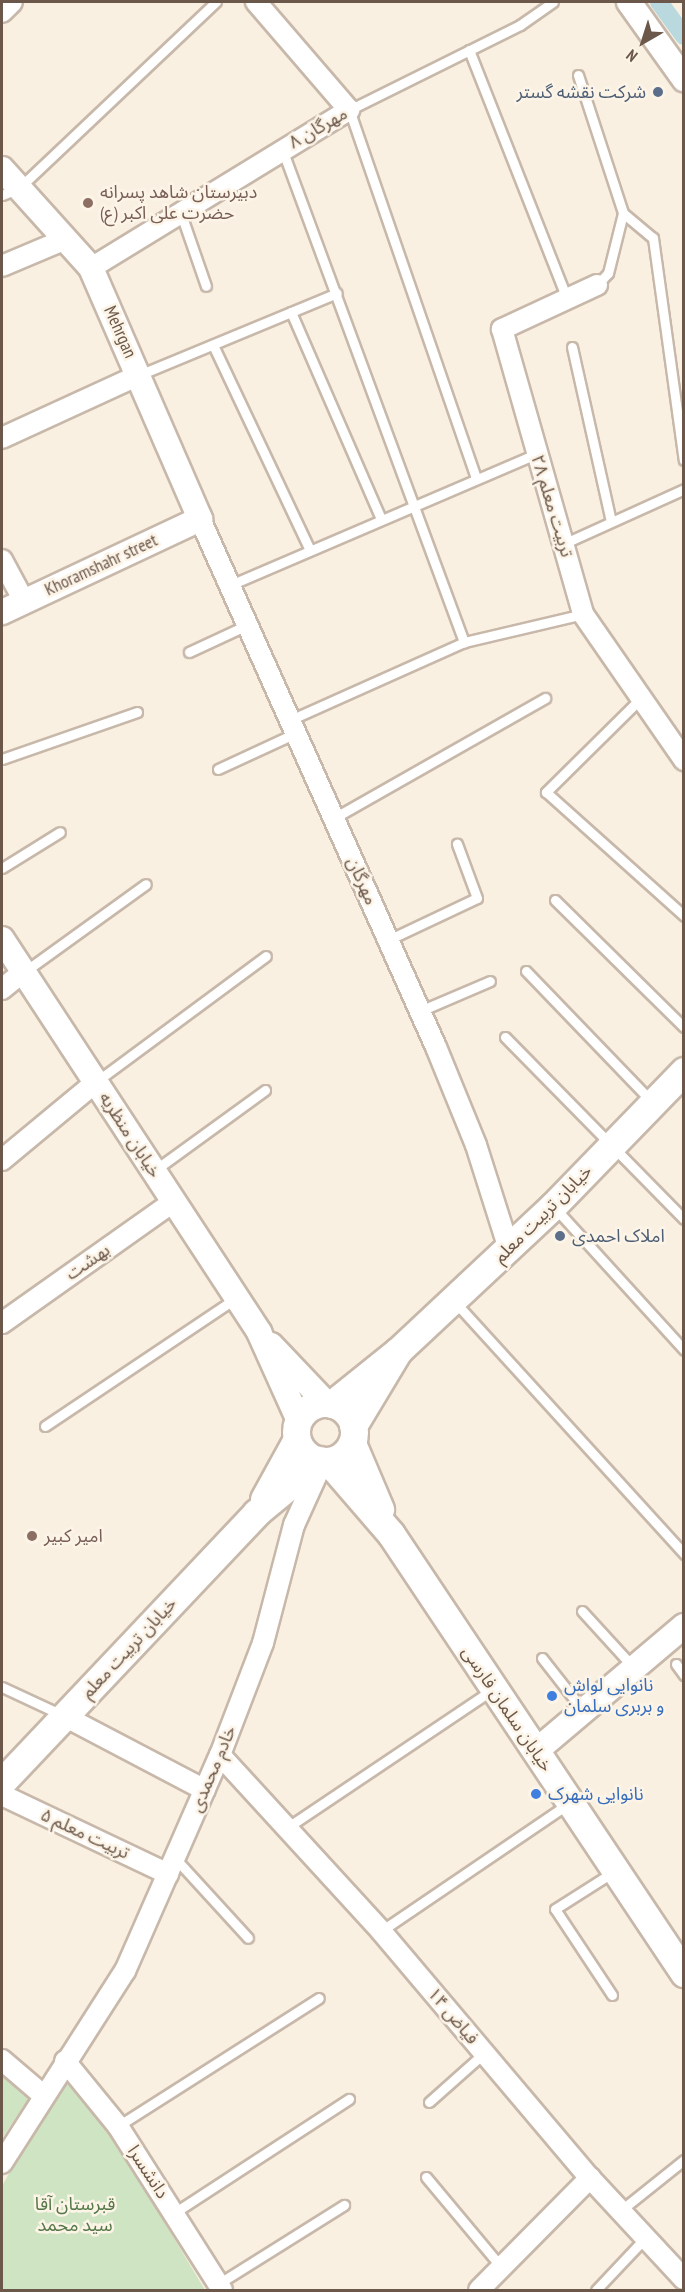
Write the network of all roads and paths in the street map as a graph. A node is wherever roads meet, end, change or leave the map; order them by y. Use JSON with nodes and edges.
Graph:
{"nodes":[{"id":1,"x":12,"y":2,"type":"edge"},
{"id":2,"x":216,"y":2,"type":"edge"},
{"id":3,"x":256,"y":2,"type":"edge"},
{"id":4,"x":553,"y":2,"type":"edge"},
{"id":5,"x":629,"y":2,"type":"edge"},
{"id":6,"x":2,"y":12,"type":"edge"},
{"id":7,"x":469,"y":50,"type":"junction"},
{"id":8,"x":578,"y":75,"type":"dead end"},
{"id":9,"x":684,"y":79,"type":"edge"},
{"id":10,"x":349,"y":110,"type":"junction"},
{"id":11,"x":282,"y":149,"type":"junction"},
{"id":12,"x":2,"y":169,"type":"edge"},
{"id":13,"x":10,"y":191,"type":"edge"},
{"id":14,"x":622,"y":213,"type":"junction"},
{"id":15,"x":181,"y":214,"type":"junction"},
{"id":16,"x":66,"y":239,"type":"junction"},
{"id":17,"x":2,"y":266,"type":"edge"},
{"id":18,"x":91,"y":268,"type":"junction"},
{"id":19,"x":597,"y":285,"type":"joint"},
{"id":20,"x":206,"y":286,"type":"dead end"},
{"id":21,"x":337,"y":293,"type":"junction"},
{"id":22,"x":568,"y":301,"type":"junction"},
{"id":23,"x":291,"y":312,"type":"junction"},
{"id":24,"x":213,"y":345,"type":"junction"},
{"id":25,"x":572,"y":347,"type":"dead end"},
{"id":26,"x":139,"y":375,"type":"junction"},
{"id":27,"x":2,"y":438,"type":"edge"},
{"id":28,"x":536,"y":454,"type":"junction"},
{"id":29,"x":684,"y":460,"type":"edge"},
{"id":30,"x":476,"y":478,"type":"junction"},
{"id":31,"x":684,"y":489,"type":"edge"},
{"id":32,"x":414,"y":504,"type":"junction"},
{"id":33,"x":201,"y":519,"type":"junction"},
{"id":34,"x":381,"y":519,"type":"junction"},
{"id":35,"x":611,"y":522,"type":"junction"},
{"id":36,"x":563,"y":544,"type":"junction"},
{"id":37,"x":310,"y":550,"type":"junction"},
{"id":38,"x":2,"y":560,"type":"edge"},
{"id":39,"x":230,"y":585,"type":"junction"},
{"id":40,"x":24,"y":601,"type":"junction"},
{"id":41,"x":2,"y":612,"type":"edge"},
{"id":42,"x":583,"y":614,"type":"junction"},
{"id":43,"x":247,"y":625,"type":"junction"},
{"id":44,"x":464,"y":642,"type":"junction"},
{"id":45,"x":189,"y":652,"type":"dead end"},
{"id":46,"x":545,"y":698,"type":"dead end"},
{"id":47,"x":641,"y":698,"type":"junction"},
{"id":48,"x":137,"y":712,"type":"dead end"},
{"id":49,"x":293,"y":727,"type":"junction"},
{"id":50,"x":2,"y":759,"type":"edge"},
{"id":51,"x":684,"y":760,"type":"edge"},
{"id":52,"x":218,"y":769,"type":"dead end"},
{"id":53,"x":334,"y":818,"type":"junction"},
{"id":54,"x":60,"y":832,"type":"dead end"},
{"id":55,"x":457,"y":844,"type":"dead end"},
{"id":56,"x":2,"y":868,"type":"edge"},
{"id":57,"x":146,"y":884,"type":"dead end"},
{"id":58,"x":555,"y":900,"type":"dead end"},
{"id":59,"x":684,"y":916,"type":"edge"},
{"id":60,"x":2,"y":939,"type":"edge"},
{"id":61,"x":388,"y":940,"type":"junction"},
{"id":62,"x":266,"y":956,"type":"dead end"},
{"id":63,"x":23,"y":972,"type":"junction"},
{"id":64,"x":526,"y":972,"type":"dead end"},
{"id":65,"x":490,"y":981,"type":"dead end"},
{"id":66,"x":2,"y":989,"type":"edge"},
{"id":67,"x":420,"y":1011,"type":"junction"},
{"id":68,"x":684,"y":1027,"type":"edge"},
{"id":69,"x":505,"y":1037,"type":"dead end"},
{"id":70,"x":684,"y":1071,"type":"edge"},
{"id":71,"x":96,"y":1082,"type":"junction"},
{"id":72,"x":265,"y":1090,"type":"dead end"},
{"id":73,"x":652,"y":1103,"type":"junction"},
{"id":74,"x":612,"y":1144,"type":"junction"},
{"id":75,"x":2,"y":1160,"type":"edge"},
{"id":76,"x":153,"y":1171,"type":"junction"},
{"id":77,"x":174,"y":1201,"type":"junction"},
{"id":78,"x":553,"y":1206,"type":"junction"},
{"id":79,"x":684,"y":1219,"type":"edge"},
{"id":80,"x":508,"y":1249,"type":"junction"},
{"id":81,"x":237,"y":1298,"type":"junction"},
{"id":82,"x":454,"y":1300,"type":"junction"},
{"id":83,"x":2,"y":1323,"type":"edge"},
{"id":84,"x":259,"y":1332,"type":"junction"},
{"id":85,"x":684,"y":1350,"type":"edge"},
{"id":86,"x":398,"y":1351,"type":"junction"},
{"id":87,"x":330,"y":1404,"type":"junction"},
{"id":88,"x":45,"y":1426,"type":"dead end"},
{"id":89,"x":298,"y":1430,"type":"junction"},
{"id":90,"x":353,"y":1434,"type":"junction"},
{"id":91,"x":324,"y":1461,"type":"junction"},
{"id":92,"x":256,"y":1513,"type":"junction"},
{"id":93,"x":391,"y":1534,"type":"junction"},
{"id":94,"x":684,"y":1554,"type":"edge"},
{"id":95,"x":582,"y":1611,"type":"dead end"},
{"id":96,"x":684,"y":1626,"type":"edge"},
{"id":97,"x":542,"y":1658,"type":"dead end"},
{"id":98,"x":676,"y":1664,"type":"dead end"},
{"id":99,"x":634,"y":1668,"type":"junction"},
{"id":100,"x":684,"y":1675,"type":"edge"},
{"id":101,"x":2,"y":1687,"type":"edge"},
{"id":102,"x":494,"y":1689,"type":"junction"},
{"id":103,"x":584,"y":1711,"type":"junction"},
{"id":104,"x":64,"y":1716,"type":"junction"},
{"id":105,"x":536,"y":1751,"type":"junction"},
{"id":106,"x":220,"y":1755,"type":"junction"},
{"id":107,"x":2,"y":1782,"type":"edge"},
{"id":108,"x":205,"y":1790,"type":"junction"},
{"id":109,"x":2,"y":1795,"type":"edge"},
{"id":110,"x":570,"y":1802,"type":"junction"},
{"id":111,"x":288,"y":1827,"type":"junction"},
{"id":112,"x":172,"y":1866,"type":"junction"},
{"id":113,"x":615,"y":1870,"type":"junction"},
{"id":114,"x":381,"y":1931,"type":"junction"},
{"id":115,"x":248,"y":1938,"type":"dead end"},
{"id":116,"x":682,"y":1965,"type":"edge"},
{"id":117,"x":612,"y":1995,"type":"dead end"},
{"id":118,"x":319,"y":1998,"type":"dead end"},
{"id":119,"x":484,"y":2054,"type":"junction"},
{"id":120,"x":2,"y":2060,"type":"edge"},
{"id":121,"x":65,"y":2061,"type":"junction"},
{"id":122,"x":43,"y":2095,"type":"junction"},
{"id":123,"x":349,"y":2099,"type":"dead end"},
{"id":124,"x":429,"y":2102,"type":"dead end"},
{"id":125,"x":118,"y":2126,"type":"junction"},
{"id":126,"x":684,"y":2160,"type":"edge"},
{"id":127,"x":2,"y":2163,"type":"edge"},
{"id":128,"x":426,"y":2177,"type":"dead end"},
{"id":129,"x":590,"y":2178,"type":"junction"},
{"id":130,"x":344,"y":2205,"type":"dead end"},
{"id":131,"x":174,"y":2212,"type":"junction"},
{"id":132,"x":620,"y":2212,"type":"junction"},
{"id":133,"x":645,"y":2238,"type":"junction"},
{"id":134,"x":502,"y":2268,"type":"junction"},
{"id":135,"x":684,"y":2279,"type":"edge"},
{"id":136,"x":220,"y":2287,"type":"edge"},
{"id":137,"x":479,"y":2290,"type":"edge"},
{"id":138,"x":596,"y":2290,"type":"edge"}],
"edges":[{"from":1,"to":6,"type":"street"},
{"from":2,"to":13,"type":"lane"},
{"from":3,"to":10,"type":"street"},
{"from":4,"to":7,"type":"lane","name":"مهرگان ۸"},
{"from":5,"to":9,"type":"street"},
{"from":7,"to":10,"type":"lane","name":"مهرگان ۸"},
{"from":7,"to":22,"type":"lane"},
{"from":8,"to":14,"type":"lane"},
{"from":10,"to":11,"type":"street","name":"مهرگان ۸"},
{"from":10,"to":30,"type":"lane"},
{"from":11,"to":15,"type":"street","name":"مهرگان ۸"},
{"from":11,"to":21,"type":"lane"},
{"from":12,"to":13,"type":"street","name":"Mehrgan"},
{"from":13,"to":16,"type":"street","name":"Mehrgan"},
{"from":14,"to":19,"type":"lane"},
{"from":14,"to":29,"type":"lane"},
{"from":15,"to":18,"type":"street","name":"مهرگان ۸"},
{"from":15,"to":20,"type":"lane"},
{"from":16,"to":17,"type":"street"},
{"from":16,"to":18,"type":"street","name":"Mehrgan"},
{"from":18,"to":26,"type":"street","name":"Mehrgan"},
{"from":19,"to":22,"type":"street","name":"تربیت معلم ۲۸"},
{"from":21,"to":23,"type":"lane"},
{"from":21,"to":32,"type":"lane"},
{"from":22,"to":28,"type":"street","name":"تربیت معلم ۲۸"},
{"from":23,"to":24,"type":"lane"},
{"from":23,"to":34,"type":"lane"},
{"from":24,"to":26,"type":"lane"},
{"from":24,"to":37,"type":"lane"},
{"from":25,"to":35,"type":"lane"},
{"from":26,"to":27,"type":"street"},
{"from":26,"to":33,"type":"street","name":"Mehrgan"},
{"from":28,"to":30,"type":"lane"},
{"from":28,"to":36,"type":"street","name":"تربیت معلم ۲۸"},
{"from":30,"to":32,"type":"lane"},
{"from":31,"to":35,"type":"lane"},
{"from":32,"to":34,"type":"lane"},
{"from":32,"to":44,"type":"lane"},
{"from":33,"to":39,"type":"street","name":"مهرگان"},
{"from":33,"to":40,"type":"street","name":"Khoramshahr street"},
{"from":34,"to":37,"type":"lane"},
{"from":35,"to":36,"type":"lane"},
{"from":36,"to":42,"type":"street","name":"تربیت معلم ۲۸"},
{"from":37,"to":39,"type":"lane"},
{"from":38,"to":40,"type":"street"},
{"from":39,"to":43,"type":"street","name":"مهرگان"},
{"from":40,"to":41,"type":"street","name":"Khoramshahr street"},
{"from":42,"to":44,"type":"lane"},
{"from":42,"to":47,"type":"street","name":"تربیت معلم ۲۸"},
{"from":43,"to":45,"type":"lane"},
{"from":43,"to":49,"type":"street","name":"مهرگان"},
{"from":44,"to":49,"type":"lane"},
{"from":46,"to":53,"type":"lane"},
{"from":47,"to":51,"type":"street","name":"تربیت معلم ۲۸"},
{"from":47,"to":59,"type":"lane"},
{"from":48,"to":50,"type":"lane"},
{"from":49,"to":52,"type":"lane"},
{"from":49,"to":53,"type":"street","name":"مهرگان"},
{"from":53,"to":61,"type":"street","name":"مهرگان"},
{"from":54,"to":56,"type":"lane"},
{"from":55,"to":61,"type":"lane"},
{"from":57,"to":63,"type":"lane"},
{"from":58,"to":68,"type":"lane"},
{"from":60,"to":63,"type":"street","name":"خیابان منظریه"},
{"from":61,"to":67,"type":"street","name":"مهرگان"},
{"from":62,"to":71,"type":"lane"},
{"from":63,"to":66,"type":"street"},
{"from":63,"to":71,"type":"street","name":"خیابان منظریه"},
{"from":64,"to":73,"type":"lane"},
{"from":65,"to":67,"type":"lane"},
{"from":67,"to":80,"type":"street","name":"مهرگان"},
{"from":69,"to":74,"type":"lane"},
{"from":70,"to":73,"type":"main road","name":"خیابان تربیت معلم"},
{"from":71,"to":75,"type":"street"},
{"from":71,"to":76,"type":"street","name":"خیابان منظریه"},
{"from":72,"to":76,"type":"lane"},
{"from":73,"to":74,"type":"main road","name":"خیابان تربیت معلم"},
{"from":74,"to":78,"type":"main road","name":"خیابان تربیت معلم"},
{"from":74,"to":79,"type":"lane"},
{"from":76,"to":77,"type":"street","name":"خیابان منظریه"},
{"from":77,"to":81,"type":"street","name":"خیابان منظریه"},
{"from":77,"to":83,"type":"street","name":"بهشت"},
{"from":78,"to":80,"type":"main road","name":"خیابان تربیت معلم"},
{"from":78,"to":85,"type":"lane"},
{"from":80,"to":82,"type":"main road","name":"خیابان تربیت معلم"},
{"from":81,"to":84,"type":"street","name":"خیابان منظریه"},
{"from":81,"to":88,"type":"lane"},
{"from":82,"to":86,"type":"main road","name":"خیابان تربیت معلم"},
{"from":82,"to":94,"type":"lane"},
{"from":84,"to":87,"type":"street"},
{"from":84,"to":89,"type":"street"},
{"from":86,"to":87,"type":"main road"},
{"from":86,"to":90,"type":"main road"},
{"from":87,"to":89,"type":"main road"},
{"from":87,"to":90,"type":"main road"},
{"from":89,"to":91,"type":"main road"},
{"from":89,"to":92,"type":"main road"},
{"from":90,"to":91,"type":"main road"},
{"from":90,"to":93,"type":"main road"},
{"from":91,"to":92,"type":"main road"},
{"from":91,"to":93,"type":"main road"},
{"from":91,"to":106,"type":"street","name":"خادم محمدی"},
{"from":92,"to":104,"type":"main road","name":"خیابان تربیت معلم"},
{"from":93,"to":102,"type":"main road","name":"خیابان سلمان فارسی"},
{"from":95,"to":99,"type":"lane"},
{"from":96,"to":99,"type":"street"},
{"from":97,"to":103,"type":"lane"},
{"from":98,"to":100,"type":"lane"},
{"from":99,"to":103,"type":"street"},
{"from":101,"to":104,"type":"lane"},
{"from":102,"to":105,"type":"main road","name":"خیابان سلمان فارسی"},
{"from":102,"to":111,"type":"lane"},
{"from":103,"to":105,"type":"street"},
{"from":104,"to":107,"type":"main road","name":"خیابان تربیت معلم"},
{"from":104,"to":108,"type":"street"},
{"from":105,"to":110,"type":"main road","name":"خیابان سلمان فارسی"},
{"from":106,"to":108,"type":"street","name":"خادم محمدی"},
{"from":106,"to":111,"type":"street","name":"فیاض ۱۴"},
{"from":108,"to":112,"type":"street","name":"خادم محمدی"},
{"from":109,"to":112,"type":"street","name":"تربیت معلم ۵"},
{"from":110,"to":113,"type":"main road","name":"خیابان سلمان فارسی"},
{"from":110,"to":114,"type":"lane"},
{"from":111,"to":114,"type":"street","name":"فیاض ۱۴"},
{"from":112,"to":115,"type":"lane"},
{"from":112,"to":121,"type":"street","name":"خادم محمدی"},
{"from":113,"to":116,"type":"main road","name":"خیابان سلمان فارسی"},
{"from":113,"to":117,"type":"lane"},
{"from":114,"to":119,"type":"street","name":"فیاض ۱۴"},
{"from":118,"to":125,"type":"lane"},
{"from":119,"to":124,"type":"lane"},
{"from":119,"to":129,"type":"street","name":"فیاض ۱۴"},
{"from":120,"to":122,"type":"street"},
{"from":121,"to":122,"type":"street","name":"خادم محمدی"},
{"from":121,"to":125,"type":"street","name":"دانشسرا"},
{"from":122,"to":127,"type":"street","name":"خادم محمدی"},
{"from":123,"to":131,"type":"lane"},
{"from":125,"to":131,"type":"street","name":"دانشسرا"},
{"from":126,"to":132,"type":"lane"},
{"from":128,"to":134,"type":"lane"},
{"from":129,"to":132,"type":"street","name":"فیاض ۱۴"},
{"from":129,"to":134,"type":"street"},
{"from":130,"to":136,"type":"lane"},
{"from":131,"to":136,"type":"street","name":"دانشسرا"},
{"from":132,"to":133,"type":"street","name":"فیاض ۱۴"},
{"from":133,"to":135,"type":"street","name":"فیاض ۱۴"},
{"from":133,"to":138,"type":"lane"},
{"from":134,"to":137,"type":"street"}]}
